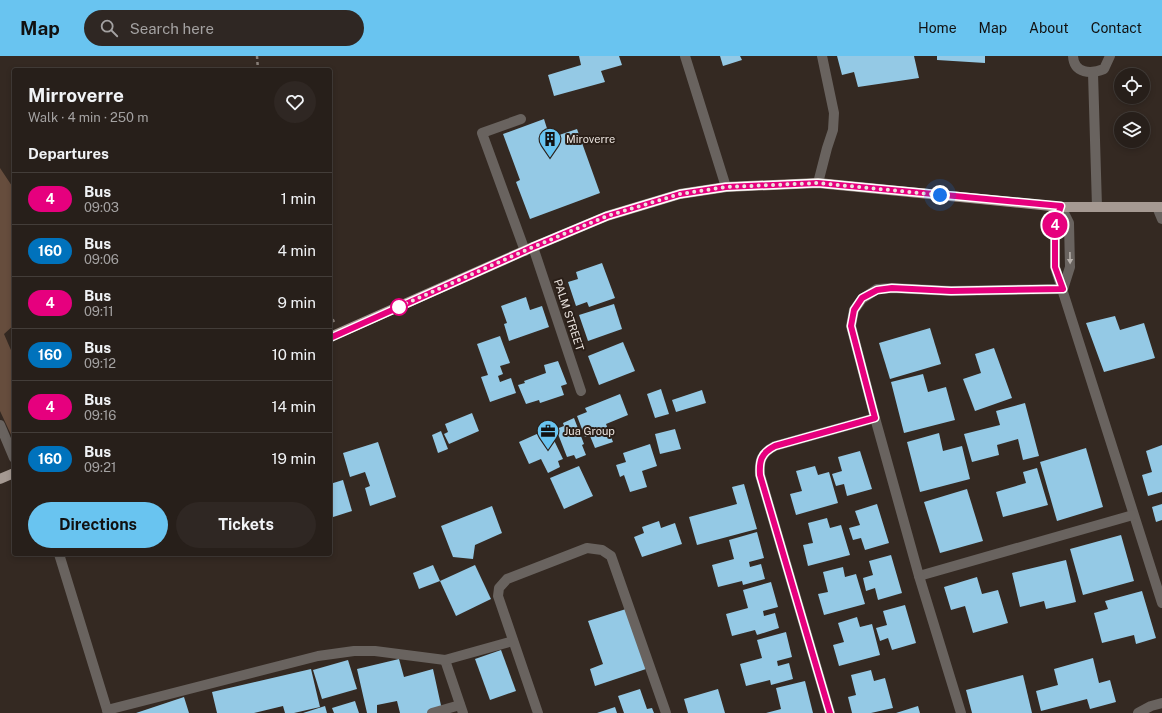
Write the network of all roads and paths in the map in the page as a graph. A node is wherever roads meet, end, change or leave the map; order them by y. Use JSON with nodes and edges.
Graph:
{"nodes":[{"id":1,"x":257,"y":56,"type":"edge"},
{"id":2,"x":685,"y":56,"type":"edge"},
{"id":3,"x":822,"y":56,"type":"edge"},
{"id":4,"x":1073,"y":56,"type":"edge"},
{"id":5,"x":1110,"y":56,"type":"edge"},
{"id":6,"x":258,"y":68,"type":"edge"},
{"id":7,"x":1093,"y":73,"type":"junction"},
{"id":8,"x":520,"y":119,"type":"dead end"},
{"id":9,"x":818,"y":183,"type":"junction"},
{"id":10,"x":726,"y":187,"type":"junction"},
{"id":11,"x":1061,"y":206,"type":"junction"},
{"id":12,"x":1098,"y":206,"type":"junction"},
{"id":13,"x":1160,"y":207,"type":"edge"},
{"id":14,"x":1162,"y":219,"type":"edge"},
{"id":15,"x":529,"y":249,"type":"junction"},
{"id":16,"x":1063,"y":289,"type":"junction"},
{"id":17,"x":332,"y":337,"type":"edge"},
{"id":18,"x":582,"y":391,"type":"dead end"},
{"id":19,"x":875,"y":418,"type":"junction"},
{"id":20,"x":0,"y":424,"type":"edge"},
{"id":21,"x":12,"y":453,"type":"edge"},
{"id":22,"x":12,"y":474,"type":"edge"},
{"id":23,"x":0,"y":480,"type":"edge"},
{"id":24,"x":1133,"y":515,"type":"junction"},
{"id":25,"x":60,"y":556,"type":"edge"},
{"id":26,"x":919,"y":576,"type":"junction"},
{"id":27,"x":1162,"y":603,"type":"edge"},
{"id":28,"x":513,"y":641,"type":"junction"},
{"id":29,"x":445,"y":660,"type":"junction"},
{"id":30,"x":1162,"y":703,"type":"edge"},
{"id":31,"x":461,"y":709,"type":"edge"},
{"id":32,"x":108,"y":711,"type":"edge"},
{"id":33,"x":432,"y":713,"type":"edge"},
{"id":34,"x":538,"y":713,"type":"edge"},
{"id":35,"x":666,"y":713,"type":"edge"},
{"id":36,"x":830,"y":713,"type":"edge"},
{"id":37,"x":961,"y":713,"type":"edge"},
{"id":38,"x":1138,"y":713,"type":"edge"}],
"edges":[{"from":1,"to":6,"type":"path"},
{"from":2,"to":10,"type":"street"},
{"from":3,"to":9,"type":"street"},
{"from":4,"to":7,"type":"street"},
{"from":5,"to":7,"type":"street"},
{"from":7,"to":12,"type":"street"},
{"from":8,"to":15,"type":"street","name":"PALM STREET"},
{"from":9,"to":10,"type":"main road"},
{"from":9,"to":11,"type":"main road"},
{"from":10,"to":15,"type":"main road"},
{"from":11,"to":12,"type":"main road"},
{"from":11,"to":16,"type":"street"},
{"from":11,"to":16,"type":"street","one_way":true},
{"from":12,"to":13,"type":"main road"},
{"from":13,"to":14,"type":"street"},
{"from":15,"to":17,"type":"main road"},
{"from":15,"to":18,"type":"street","name":"PALM STREET"},
{"from":16,"to":19,"type":"street"},
{"from":16,"to":24,"type":"street"},
{"from":19,"to":26,"type":"street"},
{"from":19,"to":36,"type":"street"},
{"from":20,"to":21,"type":"street"},
{"from":22,"to":23,"type":"main road"},
{"from":24,"to":26,"type":"street"},
{"from":24,"to":27,"type":"street"},
{"from":25,"to":32,"type":"street"},
{"from":26,"to":37,"type":"street"},
{"from":28,"to":29,"type":"street"},
{"from":28,"to":34,"type":"street"},
{"from":28,"to":35,"type":"street"},
{"from":29,"to":31,"type":"street"},
{"from":29,"to":32,"type":"street"},
{"from":30,"to":38,"type":"street"},
{"from":31,"to":33,"type":"street"}]}
